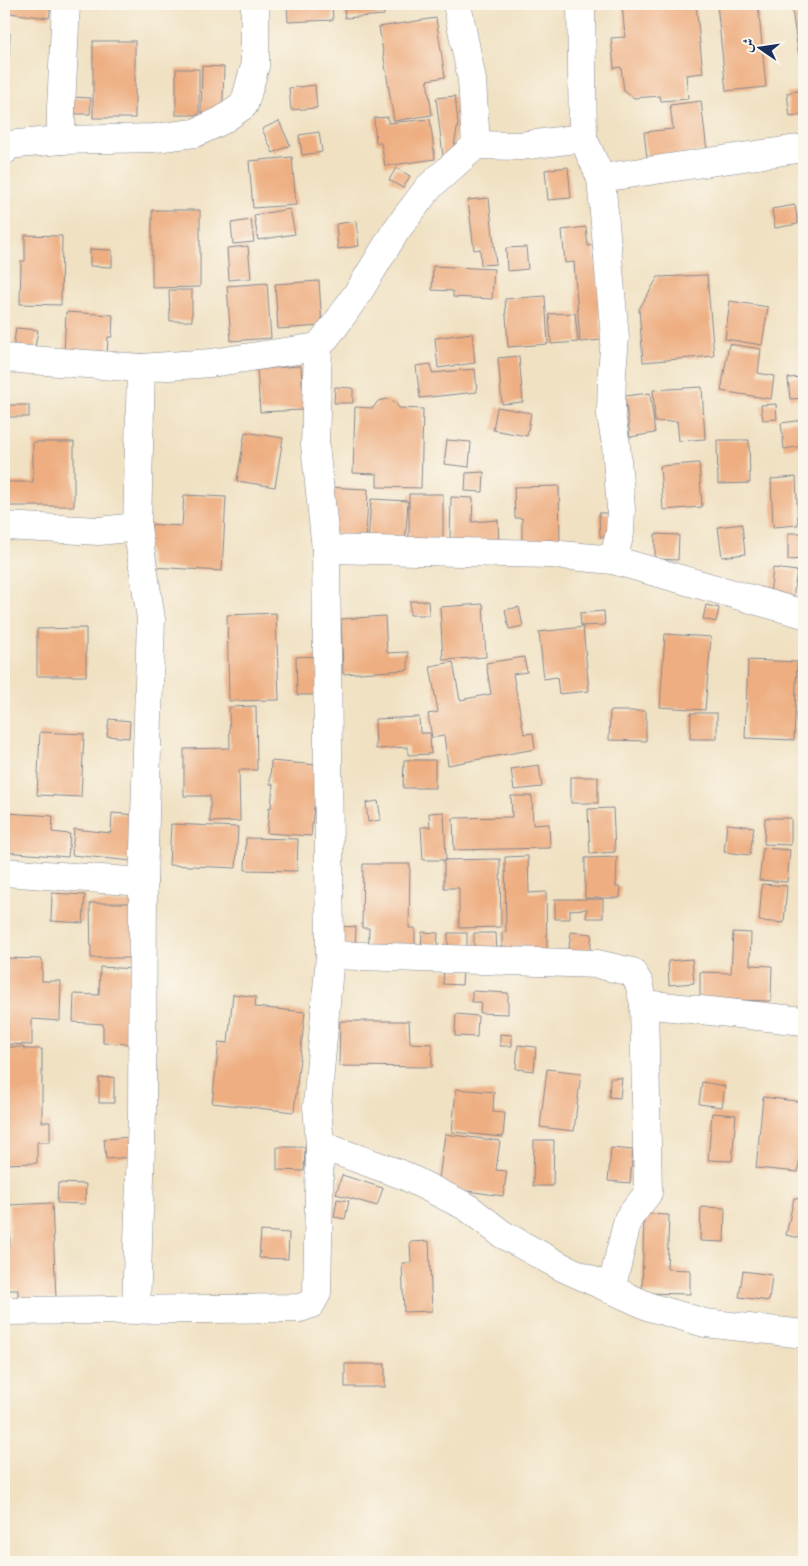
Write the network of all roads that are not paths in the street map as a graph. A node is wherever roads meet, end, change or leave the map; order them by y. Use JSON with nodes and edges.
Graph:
{"nodes":[{"id":1,"x":66,"y":4,"type":"edge"},
{"id":2,"x":254,"y":4,"type":"edge"},
{"id":3,"x":456,"y":4,"type":"edge"},
{"id":4,"x":581,"y":4,"type":"edge"},
{"id":5,"x":584,"y":138,"type":"junction"},
{"id":6,"x":61,"y":140,"type":"junction"},
{"id":7,"x":476,"y":145,"type":"junction"},
{"id":8,"x":804,"y":148,"type":"edge"},
{"id":9,"x":4,"y":150,"type":"edge"},
{"id":10,"x":600,"y":178,"type":"junction"},
{"id":11,"x":318,"y":347,"type":"junction"},
{"id":12,"x":4,"y":358,"type":"edge"},
{"id":13,"x":141,"y":368,"type":"junction"},
{"id":14,"x":4,"y":526,"type":"edge"},
{"id":15,"x":137,"y":527,"type":"junction"},
{"id":16,"x":326,"y":549,"type":"junction"},
{"id":17,"x":613,"y":560,"type":"junction"},
{"id":18,"x":804,"y":614,"type":"edge"},
{"id":19,"x":4,"y":872,"type":"edge"},
{"id":20,"x":143,"y":882,"type":"junction"},
{"id":21,"x":330,"y":955,"type":"junction"},
{"id":22,"x":644,"y":1004,"type":"junction"},
{"id":23,"x":804,"y":1021,"type":"edge"},
{"id":24,"x":320,"y":1146,"type":"junction"},
{"id":25,"x":611,"y":1290,"type":"junction"},
{"id":26,"x":136,"y":1310,"type":"junction"},
{"id":27,"x":4,"y":1311,"type":"edge"},
{"id":28,"x":804,"y":1334,"type":"edge"}],
"edges":[{"from":1,"to":6,"type":"street"},
{"from":2,"to":6,"type":"street"},
{"from":3,"to":7,"type":"street"},
{"from":4,"to":5,"type":"street"},
{"from":5,"to":7,"type":"street"},
{"from":5,"to":10,"type":"street"},
{"from":6,"to":9,"type":"street"},
{"from":7,"to":11,"type":"street"},
{"from":8,"to":10,"type":"street"},
{"from":10,"to":17,"type":"street"},
{"from":11,"to":13,"type":"street"},
{"from":11,"to":16,"type":"street"},
{"from":12,"to":13,"type":"street"},
{"from":13,"to":15,"type":"street"},
{"from":14,"to":15,"type":"street"},
{"from":15,"to":20,"type":"street"},
{"from":16,"to":17,"type":"street"},
{"from":16,"to":21,"type":"street"},
{"from":17,"to":18,"type":"street"},
{"from":19,"to":20,"type":"street"},
{"from":20,"to":26,"type":"street"},
{"from":21,"to":22,"type":"street"},
{"from":21,"to":24,"type":"street"},
{"from":22,"to":23,"type":"street"},
{"from":22,"to":25,"type":"street"},
{"from":24,"to":25,"type":"street"},
{"from":24,"to":26,"type":"street"},
{"from":25,"to":28,"type":"street"},
{"from":26,"to":27,"type":"street"}]}
